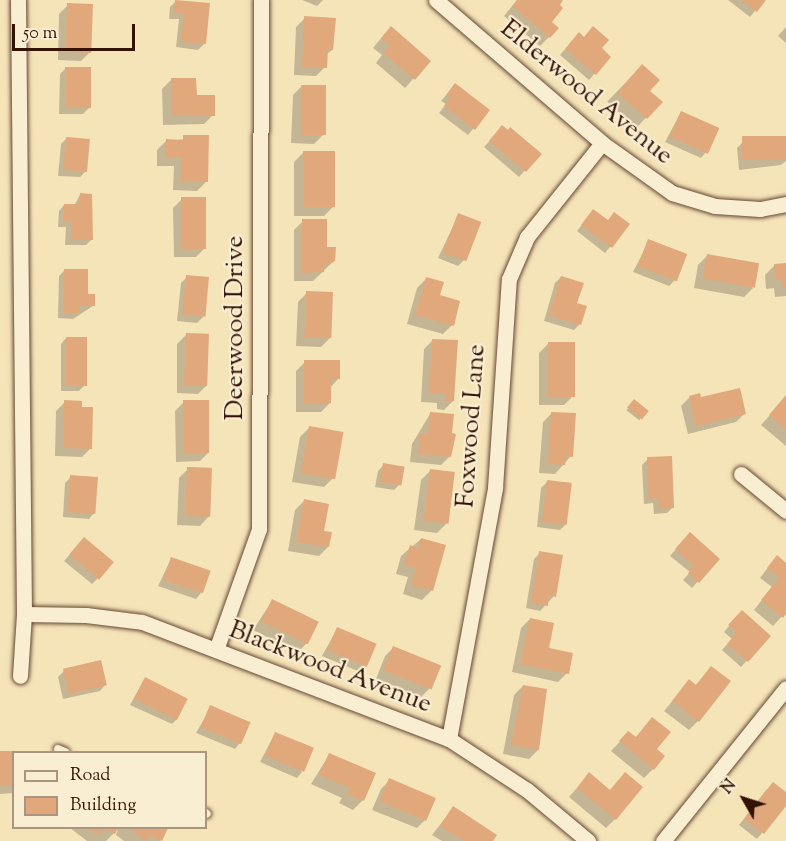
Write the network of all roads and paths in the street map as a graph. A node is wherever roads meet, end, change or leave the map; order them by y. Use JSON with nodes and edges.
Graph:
{"nodes":[{"id":1,"x":18,"y":0,"type":"edge"},
{"id":2,"x":261,"y":0,"type":"edge"},
{"id":3,"x":436,"y":0,"type":"edge"},
{"id":4,"x":602,"y":143,"type":"junction"},
{"id":5,"x":786,"y":204,"type":"edge"},
{"id":6,"x":741,"y":474,"type":"dead end"},
{"id":7,"x":786,"y":511,"type":"edge"},
{"id":8,"x":24,"y":614,"type":"junction"},
{"id":9,"x":216,"y":650,"type":"junction"},
{"id":10,"x":20,"y":676,"type":"dead end"},
{"id":11,"x":786,"y":688,"type":"edge"},
{"id":12,"x":449,"y":740,"type":"junction"},
{"id":13,"x":588,"y":841,"type":"edge"},
{"id":14,"x":663,"y":841,"type":"edge"}],
"edges":[{"from":1,"to":8,"type":"street"},
{"from":2,"to":9,"type":"street","name":"Deerwood Drive"},
{"from":3,"to":4,"type":"street","name":"Elderwood Avenue"},
{"from":4,"to":5,"type":"street","name":"Elderwood Avenue"},
{"from":4,"to":12,"type":"street","name":"Foxwood Lane"},
{"from":6,"to":7,"type":"street"},
{"from":8,"to":9,"type":"street","name":"Blackwood Avenue"},
{"from":8,"to":10,"type":"street"},
{"from":9,"to":12,"type":"street","name":"Blackwood Avenue"},
{"from":11,"to":14,"type":"street"},
{"from":12,"to":13,"type":"street","name":"Blackwood Avenue"}]}
